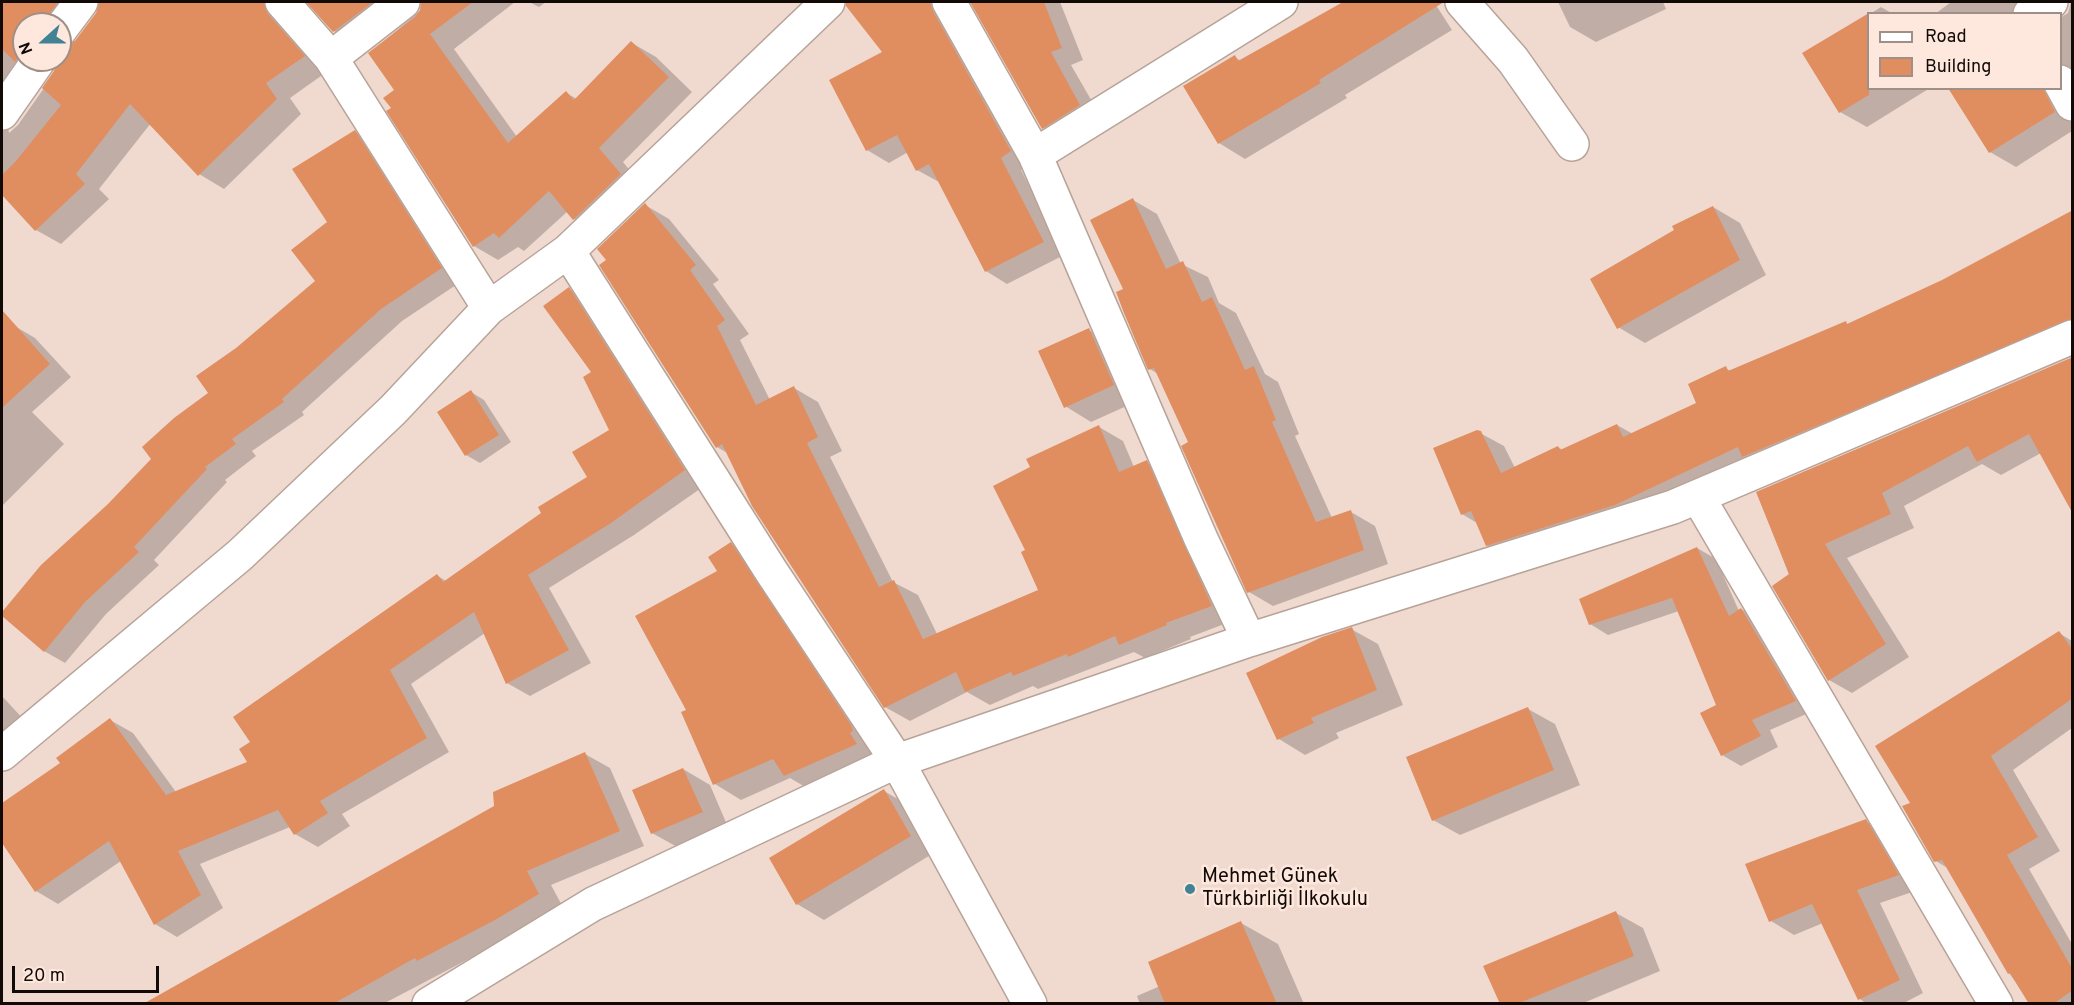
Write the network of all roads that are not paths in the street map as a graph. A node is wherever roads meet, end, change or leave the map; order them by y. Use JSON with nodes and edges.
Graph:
{"nodes":[{"id":1,"x":282,"y":2,"type":"edge"},
{"id":2,"x":403,"y":2,"type":"edge"},
{"id":3,"x":828,"y":2,"type":"edge"},
{"id":4,"x":949,"y":2,"type":"edge"},
{"id":5,"x":1281,"y":2,"type":"edge"},
{"id":6,"x":1462,"y":2,"type":"edge"},
{"id":7,"x":2051,"y":2,"type":"edge"},
{"id":8,"x":2034,"y":12,"type":"edge"},
{"id":9,"x":331,"y":58,"type":"junction"},
{"id":10,"x":31,"y":72,"type":"edge"},
{"id":11,"x":2062,"y":84,"type":"edge"},
{"id":12,"x":2073,"y":104,"type":"edge"},
{"id":13,"x":2,"y":113,"type":"edge"},
{"id":14,"x":1572,"y":144,"type":"dead end"},
{"id":15,"x":1035,"y":155,"type":"junction"},
{"id":16,"x":568,"y":250,"type":"junction"},
{"id":17,"x":489,"y":308,"type":"junction"},
{"id":18,"x":2073,"y":337,"type":"edge"},
{"id":19,"x":1698,"y":497,"type":"junction"},
{"id":20,"x":1249,"y":640,"type":"junction"},
{"id":21,"x":2,"y":754,"type":"edge"},
{"id":22,"x":897,"y":761,"type":"junction"},
{"id":23,"x":429,"y":1004,"type":"edge"},
{"id":24,"x":1030,"y":1004,"type":"edge"},
{"id":25,"x":1996,"y":1004,"type":"edge"}],
"edges":[{"from":1,"to":9,"type":"street"},
{"from":2,"to":9,"type":"street"},
{"from":3,"to":16,"type":"street"},
{"from":4,"to":15,"type":"street"},
{"from":5,"to":15,"type":"street"},
{"from":6,"to":14,"type":"street"},
{"from":7,"to":8,"type":"street"},
{"from":9,"to":17,"type":"street"},
{"from":10,"to":13,"type":"street"},
{"from":11,"to":12,"type":"street"},
{"from":15,"to":20,"type":"street"},
{"from":16,"to":17,"type":"street"},
{"from":16,"to":22,"type":"street"},
{"from":17,"to":21,"type":"street"},
{"from":18,"to":19,"type":"street"},
{"from":19,"to":20,"type":"street"},
{"from":19,"to":25,"type":"street"},
{"from":20,"to":22,"type":"street"},
{"from":22,"to":23,"type":"street"},
{"from":22,"to":24,"type":"street"}]}
